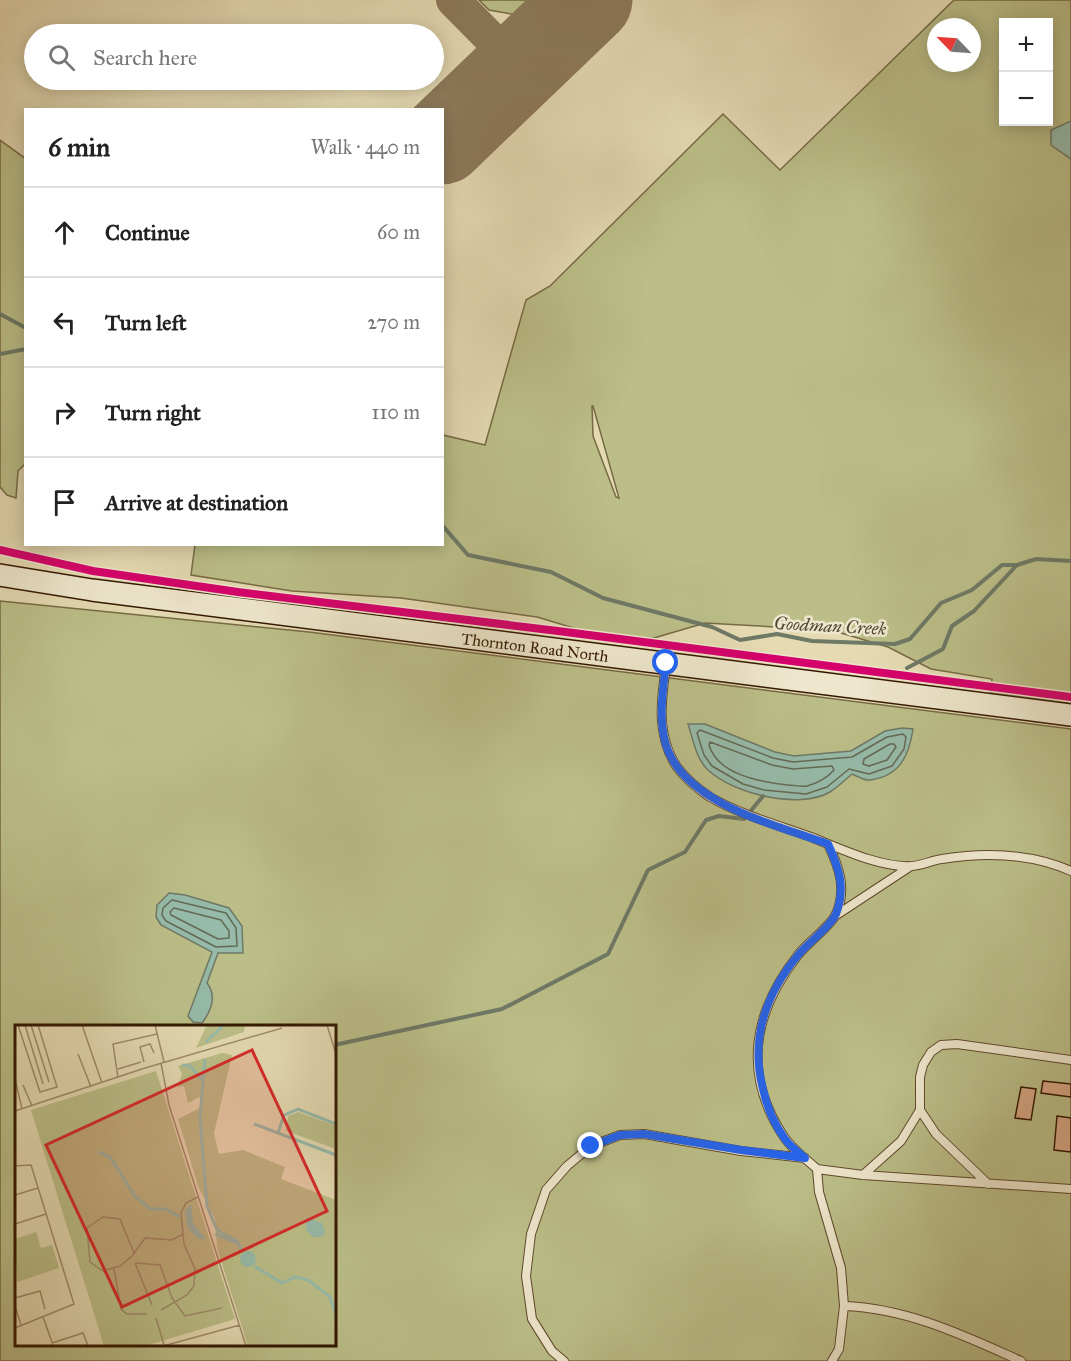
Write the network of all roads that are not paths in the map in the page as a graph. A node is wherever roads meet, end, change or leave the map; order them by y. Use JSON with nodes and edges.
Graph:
{"nodes":[{"id":1,"x":0,"y":575,"type":"edge"},
{"id":2,"x":666,"y":663,"type":"junction"},
{"id":3,"x":1071,"y":716,"type":"edge"},
{"id":4,"x":828,"y":844,"type":"junction"},
{"id":5,"x":911,"y":866,"type":"junction"},
{"id":6,"x":1071,"y":871,"type":"edge"},
{"id":7,"x":836,"y":916,"type":"junction"},
{"id":8,"x":1071,"y":1060,"type":"edge"},
{"id":9,"x":920,"y":1110,"type":"junction"},
{"id":10,"x":805,"y":1158,"type":"junction"},
{"id":11,"x":817,"y":1169,"type":"junction"},
{"id":12,"x":863,"y":1175,"type":"junction"},
{"id":13,"x":988,"y":1184,"type":"junction"},
{"id":14,"x":1071,"y":1189,"type":"edge"},
{"id":15,"x":844,"y":1306,"type":"junction"},
{"id":16,"x":564,"y":1361,"type":"edge"},
{"id":17,"x":832,"y":1361,"type":"edge"},
{"id":18,"x":1022,"y":1361,"type":"edge"}],
"edges":[{"from":1,"to":2,"type":"main road","name":"Thornton Road North"},
{"from":2,"to":3,"type":"main road","name":"Thornton Road North"},
{"from":2,"to":4,"type":"lane"},
{"from":4,"to":5,"type":"lane"},
{"from":4,"to":7,"type":"lane"},
{"from":5,"to":6,"type":"lane"},
{"from":5,"to":7,"type":"lane"},
{"from":7,"to":10,"type":"lane"},
{"from":8,"to":9,"type":"lane"},
{"from":9,"to":12,"type":"lane"},
{"from":9,"to":13,"type":"lane"},
{"from":10,"to":11,"type":"lane"},
{"from":10,"to":16,"type":"lane"},
{"from":11,"to":12,"type":"lane"},
{"from":11,"to":15,"type":"lane"},
{"from":12,"to":13,"type":"lane"},
{"from":13,"to":14,"type":"lane"},
{"from":15,"to":17,"type":"lane"},
{"from":15,"to":18,"type":"lane"}]}
